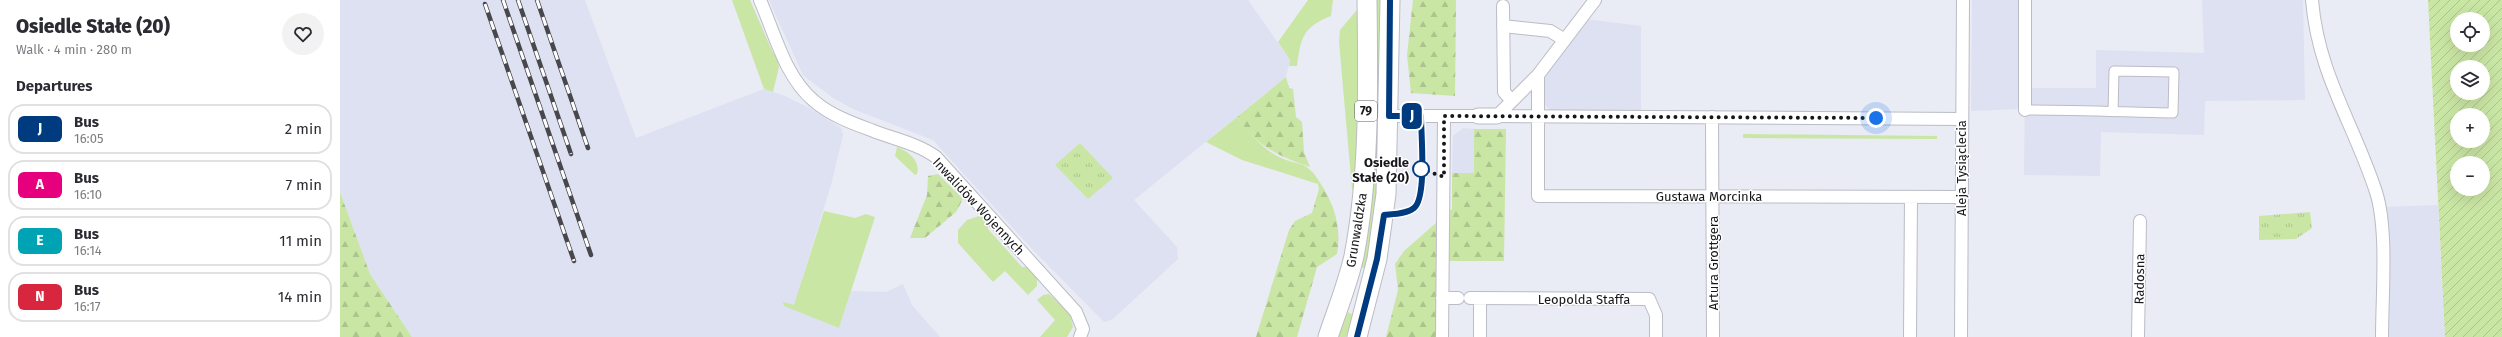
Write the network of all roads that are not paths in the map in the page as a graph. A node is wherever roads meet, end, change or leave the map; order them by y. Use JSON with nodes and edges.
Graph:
{"nodes":[{"id":1,"x":760,"y":0,"type":"edge"},
{"id":2,"x":1367,"y":0,"type":"edge"},
{"id":3,"x":1390,"y":0,"type":"edge"},
{"id":4,"x":1595,"y":0,"type":"edge"},
{"id":5,"x":1963,"y":0,"type":"edge"},
{"id":6,"x":2026,"y":0,"type":"edge"},
{"id":7,"x":2312,"y":0,"type":"edge"},
{"id":8,"x":1503,"y":6,"type":"dead end"},
{"id":9,"x":1503,"y":26,"type":"junction"},
{"id":10,"x":1565,"y":40,"type":"junction"},
{"id":11,"x":1538,"y":74,"type":"junction"},
{"id":12,"x":1512,"y":101,"type":"junction"},
{"id":13,"x":2025,"y":110,"type":"joint"},
{"id":14,"x":2113,"y":112,"type":"junction"},
{"id":15,"x":1389,"y":116,"type":"junction"},
{"id":16,"x":1444,"y":116,"type":"junction"},
{"id":17,"x":1478,"y":116,"type":"joint"},
{"id":18,"x":1497,"y":116,"type":"junction"},
{"id":19,"x":1538,"y":116,"type":"junction"},
{"id":20,"x":1712,"y":117,"type":"junction"},
{"id":21,"x":1962,"y":119,"type":"junction"},
{"id":22,"x":1712,"y":196,"type":"junction"},
{"id":23,"x":1911,"y":197,"type":"junction"},
{"id":24,"x":1961,"y":197,"type":"junction"},
{"id":25,"x":2140,"y":221,"type":"dead end"},
{"id":26,"x":1442,"y":298,"type":"junction"},
{"id":27,"x":1458,"y":298,"type":"dead end"},
{"id":28,"x":1080,"y":337,"type":"edge"},
{"id":29,"x":1328,"y":337,"type":"edge"},
{"id":30,"x":1356,"y":337,"type":"edge"},
{"id":31,"x":1442,"y":337,"type":"edge"},
{"id":32,"x":1480,"y":337,"type":"edge"},
{"id":33,"x":1656,"y":337,"type":"edge"},
{"id":34,"x":1713,"y":337,"type":"edge"},
{"id":35,"x":1910,"y":337,"type":"edge"},
{"id":36,"x":1961,"y":337,"type":"edge"},
{"id":37,"x":2138,"y":337,"type":"edge"},
{"id":38,"x":2382,"y":337,"type":"edge"}],
"edges":[{"from":1,"to":28,"type":"street","name":"Inwalidów Wojennych"},
{"from":2,"to":29,"type":"main road","name":"Grunwaldzka","number":"79"},
{"from":3,"to":15,"type":"main road","name":"Grunwaldzka","number":"79"},
{"from":4,"to":10,"type":"street"},
{"from":5,"to":21,"type":"street","name":"Aleja Tysiąclecia"},
{"from":6,"to":13,"type":"street"},
{"from":7,"to":38,"type":"street"},
{"from":8,"to":9,"type":"street"},
{"from":9,"to":10,"type":"street"},
{"from":9,"to":12,"type":"street"},
{"from":10,"to":11,"type":"street"},
{"from":11,"to":12,"type":"street"},
{"from":11,"to":19,"type":"street"},
{"from":12,"to":18,"type":"street"},
{"from":13,"to":14,"type":"street"},
{"from":14,"to":14,"type":"street"},
{"from":15,"to":16,"type":"street"},
{"from":15,"to":30,"type":"main road","name":"Grunwaldzka","number":"79"},
{"from":16,"to":17,"type":"street"},
{"from":16,"to":26,"type":"street"},
{"from":17,"to":18,"type":"street"},
{"from":18,"to":19,"type":"street"},
{"from":19,"to":20,"type":"street"},
{"from":19,"to":22,"type":"street","name":"Gustawa Morcinka"},
{"from":20,"to":21,"type":"street"},
{"from":20,"to":22,"type":"street","name":"Artura Grottgera"},
{"from":21,"to":24,"type":"street","name":"Aleja Tysiąclecia"},
{"from":22,"to":23,"type":"street","name":"Gustawa Morcinka"},
{"from":22,"to":34,"type":"street","name":"Artura Grottgera"},
{"from":23,"to":24,"type":"street","name":"Gustawa Morcinka"},
{"from":23,"to":35,"type":"street"},
{"from":24,"to":36,"type":"street","name":"Aleja Tysiąclecia"},
{"from":25,"to":37,"type":"street","name":"Radosna"},
{"from":26,"to":27,"type":"street"},
{"from":26,"to":31,"type":"street"},
{"from":32,"to":33,"type":"street","name":"Leopolda Staffa"}]}
